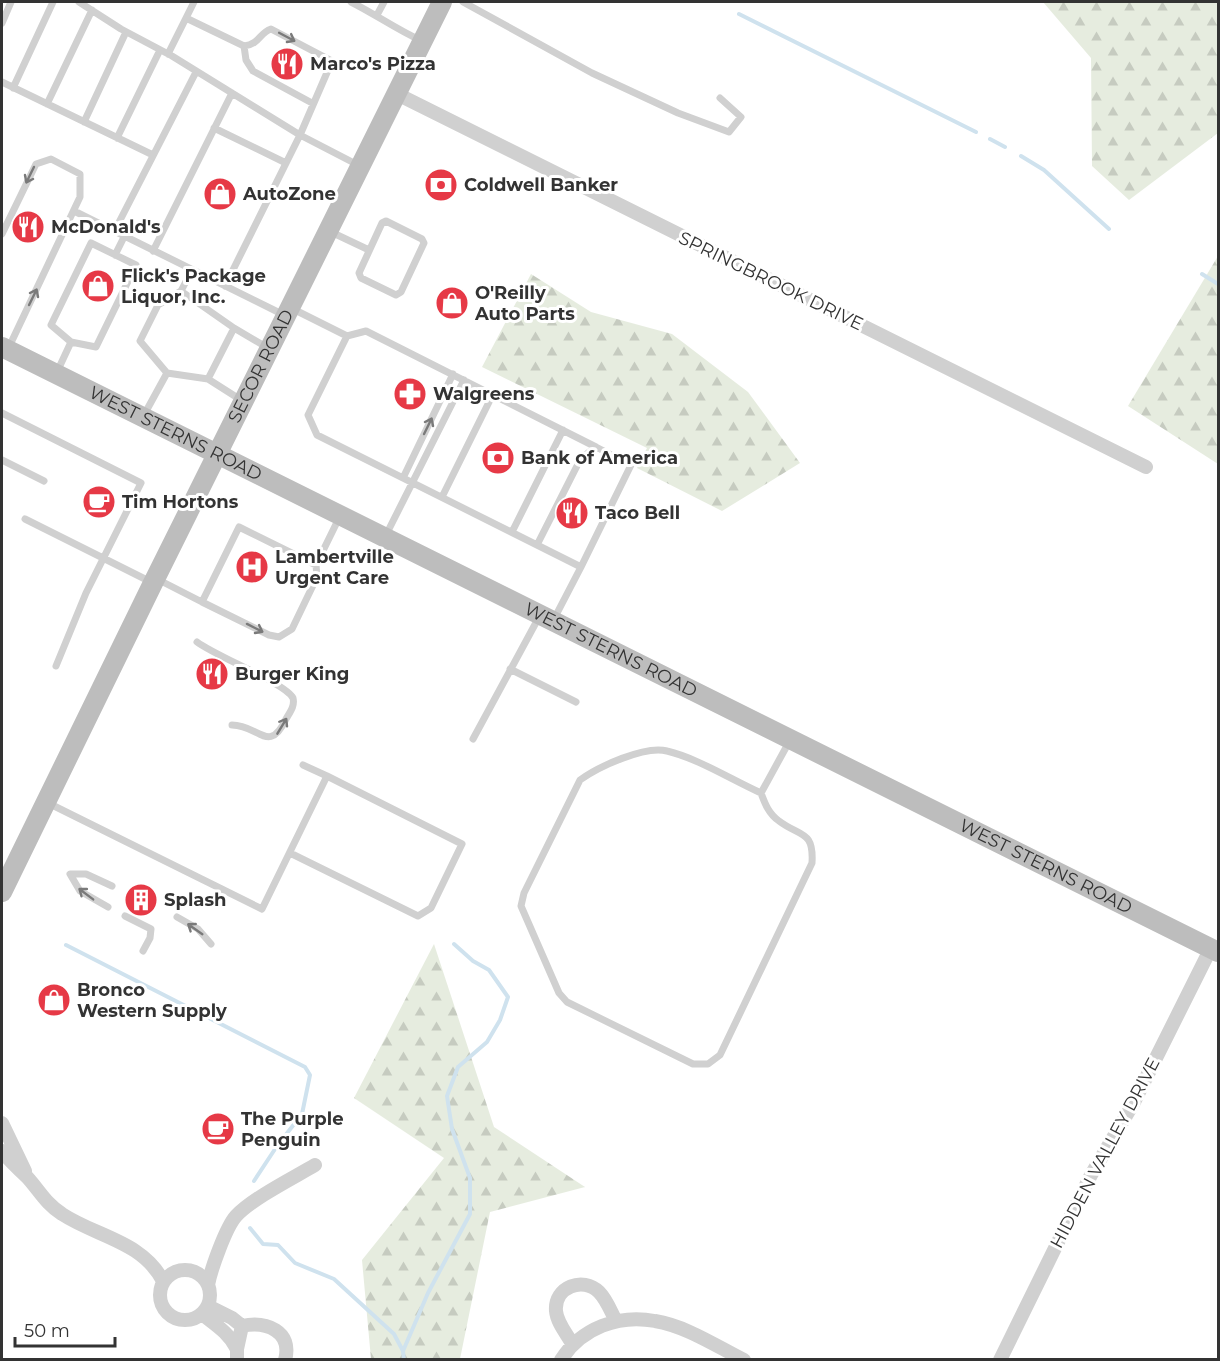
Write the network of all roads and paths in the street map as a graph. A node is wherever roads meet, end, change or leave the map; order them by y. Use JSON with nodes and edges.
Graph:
{"nodes":[{"id":1,"x":11,"y":2,"type":"edge"},
{"id":2,"x":53,"y":2,"type":"edge"},
{"id":3,"x":79,"y":2,"type":"edge"},
{"id":4,"x":194,"y":2,"type":"edge"},
{"id":5,"x":351,"y":2,"type":"edge"},
{"id":6,"x":384,"y":2,"type":"edge"},
{"id":7,"x":442,"y":2,"type":"edge"},
{"id":8,"x":463,"y":2,"type":"edge"},
{"id":9,"x":92,"y":10,"type":"junction"},
{"id":10,"x":377,"y":15,"type":"junction"},
{"id":11,"x":186,"y":18,"type":"junction"},
{"id":12,"x":2,"y":23,"type":"edge"},
{"id":13,"x":126,"y":32,"type":"junction"},
{"id":14,"x":422,"y":42,"type":"junction"},
{"id":15,"x":244,"y":46,"type":"junction"},
{"id":16,"x":160,"y":50,"type":"junction"},
{"id":17,"x":168,"y":54,"type":"junction"},
{"id":18,"x":196,"y":72,"type":"junction"},
{"id":19,"x":2,"y":82,"type":"edge"},
{"id":20,"x":13,"y":88,"type":"junction"},
{"id":21,"x":232,"y":93,"type":"junction"},
{"id":22,"x":397,"y":94,"type":"junction"},
{"id":23,"x":720,"y":98,"type":"dead end"},
{"id":24,"x":312,"y":103,"type":"junction"},
{"id":25,"x":47,"y":104,"type":"junction"},
{"id":26,"x":84,"y":122,"type":"junction"},
{"id":27,"x":214,"y":128,"type":"junction"},
{"id":28,"x":300,"y":135,"type":"junction"},
{"id":29,"x":117,"y":138,"type":"junction"},
{"id":30,"x":153,"y":155,"type":"junction"},
{"id":31,"x":286,"y":163,"type":"junction"},
{"id":32,"x":360,"y":166,"type":"junction"},
{"id":33,"x":74,"y":211,"type":"junction"},
{"id":34,"x":328,"y":231,"type":"junction"},
{"id":35,"x":114,"y":232,"type":"junction"},
{"id":36,"x":2,"y":234,"type":"edge"},
{"id":37,"x":124,"y":237,"type":"junction"},
{"id":38,"x":369,"y":250,"type":"junction"},
{"id":39,"x":153,"y":251,"type":"junction"},
{"id":40,"x":116,"y":255,"type":"junction"},
{"id":41,"x":192,"y":270,"type":"junction"},
{"id":42,"x":225,"y":286,"type":"junction"},
{"id":43,"x":181,"y":291,"type":"junction"},
{"id":44,"x":287,"y":312,"type":"junction"},
{"id":45,"x":234,"y":327,"type":"junction"},
{"id":46,"x":347,"y":336,"type":"junction"},
{"id":47,"x":71,"y":342,"type":"junction"},
{"id":48,"x":4,"y":348,"type":"edge"},
{"id":49,"x":269,"y":349,"type":"junction"},
{"id":50,"x":167,"y":373,"type":"junction"},
{"id":51,"x":56,"y":374,"type":"junction"},
{"id":52,"x":453,"y":374,"type":"junction"},
{"id":53,"x":208,"y":379,"type":"junction"},
{"id":54,"x":464,"y":380,"type":"junction"},
{"id":55,"x":493,"y":394,"type":"junction"},
{"id":56,"x":243,"y":402,"type":"junction"},
{"id":57,"x":2,"y":412,"type":"edge"},
{"id":58,"x":142,"y":417,"type":"junction"},
{"id":59,"x":563,"y":430,"type":"junction"},
{"id":60,"x":596,"y":447,"type":"junction"},
{"id":61,"x":217,"y":454,"type":"junction"},
{"id":62,"x":2,"y":460,"type":"edge"},
{"id":63,"x":1146,"y":467,"type":"dead end"},
{"id":64,"x":403,"y":478,"type":"junction"},
{"id":65,"x":44,"y":481,"type":"dead end"},
{"id":66,"x":412,"y":483,"type":"junction"},
{"id":67,"x":442,"y":497,"type":"junction"},
{"id":68,"x":340,"y":516,"type":"junction"},
{"id":69,"x":25,"y":519,"type":"dead end"},
{"id":70,"x":512,"y":532,"type":"junction"},
{"id":71,"x":385,"y":537,"type":"junction"},
{"id":72,"x":537,"y":545,"type":"junction"},
{"id":73,"x":105,"y":558,"type":"junction"},
{"id":74,"x":316,"y":565,"type":"junction"},
{"id":75,"x":581,"y":567,"type":"junction"},
{"id":76,"x":154,"y":580,"type":"junction"},
{"id":77,"x":202,"y":602,"type":"junction"},
{"id":78,"x":547,"y":618,"type":"junction"},
{"id":79,"x":197,"y":642,"type":"dead end"},
{"id":80,"x":56,"y":666,"type":"dead end"},
{"id":81,"x":510,"y":669,"type":"junction"},
{"id":82,"x":576,"y":702,"type":"dead end"},
{"id":83,"x":232,"y":725,"type":"dead end"},
{"id":84,"x":473,"y":739,"type":"dead end"},
{"id":85,"x":790,"y":740,"type":"junction"},
{"id":86,"x":303,"y":765,"type":"dead end"},
{"id":87,"x":327,"y":776,"type":"junction"},
{"id":88,"x":760,"y":793,"type":"junction"},
{"id":89,"x":46,"y":801,"type":"junction"},
{"id":90,"x":290,"y":853,"type":"junction"},
{"id":91,"x":112,"y":886,"type":"dead end"},
{"id":92,"x":2,"y":892,"type":"edge"},
{"id":93,"x":108,"y":907,"type":"dead end"},
{"id":94,"x":125,"y":916,"type":"dead end"},
{"id":95,"x":177,"y":917,"type":"dead end"},
{"id":96,"x":211,"y":944,"type":"dead end"},
{"id":97,"x":1215,"y":950,"type":"edge"},
{"id":98,"x":143,"y":951,"type":"dead end"},
{"id":99,"x":2,"y":1123,"type":"edge"},
{"id":100,"x":2,"y":1151,"type":"edge"},
{"id":101,"x":315,"y":1165,"type":"dead end"},
{"id":102,"x":29,"y":1179,"type":"junction"},
{"id":103,"x":164,"y":1281,"type":"junction"},
{"id":104,"x":208,"y":1285,"type":"junction"},
{"id":105,"x":205,"y":1310,"type":"junction"},
{"id":106,"x":616,"y":1321,"type":"junction"},
{"id":107,"x":242,"y":1326,"type":"junction"},
{"id":108,"x":573,"y":1345,"type":"junction"},
{"id":109,"x":237,"y":1354,"type":"edge"},
{"id":110,"x":285,"y":1359,"type":"edge"},
{"id":111,"x":561,"y":1359,"type":"edge"},
{"id":112,"x":744,"y":1359,"type":"edge"},
{"id":113,"x":1000,"y":1359,"type":"edge"}],
"edges":[{"from":1,"to":12,"type":"lane"},
{"from":2,"to":20,"type":"lane"},
{"from":3,"to":9,"type":"lane"},
{"from":4,"to":11,"type":"lane"},
{"from":5,"to":10,"type":"lane"},
{"from":6,"to":10,"type":"lane"},
{"from":7,"to":14,"type":"main road","name":"SECOR ROAD"},
{"from":8,"to":23,"type":"lane"},
{"from":9,"to":13,"type":"lane"},
{"from":9,"to":25,"type":"lane"},
{"from":10,"to":14,"type":"lane"},
{"from":11,"to":15,"type":"lane"},
{"from":11,"to":17,"type":"lane"},
{"from":13,"to":16,"type":"lane"},
{"from":13,"to":26,"type":"lane"},
{"from":14,"to":22,"type":"main road","name":"SECOR ROAD"},
{"from":15,"to":24,"type":"lane"},
{"from":15,"to":24,"type":"lane","one_way":true},
{"from":16,"to":17,"type":"lane"},
{"from":16,"to":29,"type":"lane"},
{"from":17,"to":18,"type":"lane"},
{"from":18,"to":21,"type":"lane"},
{"from":18,"to":30,"type":"lane"},
{"from":19,"to":20,"type":"lane"},
{"from":20,"to":25,"type":"lane"},
{"from":21,"to":27,"type":"lane"},
{"from":21,"to":28,"type":"lane"},
{"from":22,"to":32,"type":"main road","name":"SECOR ROAD"},
{"from":22,"to":63,"type":"street","name":"SPRINGBROOK DRIVE"},
{"from":24,"to":28,"type":"lane"},
{"from":25,"to":26,"type":"lane"},
{"from":26,"to":29,"type":"lane"},
{"from":27,"to":31,"type":"lane"},
{"from":27,"to":39,"type":"lane"},
{"from":28,"to":31,"type":"lane"},
{"from":28,"to":32,"type":"lane"},
{"from":29,"to":30,"type":"lane"},
{"from":30,"to":35,"type":"lane"},
{"from":31,"to":42,"type":"lane"},
{"from":32,"to":34,"type":"main road","name":"SECOR ROAD"},
{"from":33,"to":35,"type":"lane"},
{"from":33,"to":36,"type":"lane","one_way":true},
{"from":48,"to":33,"type":"lane","one_way":true},
{"from":34,"to":38,"type":"lane"},
{"from":34,"to":44,"type":"main road","name":"SECOR ROAD"},
{"from":35,"to":37,"type":"lane"},
{"from":37,"to":39,"type":"lane"},
{"from":37,"to":40,"type":"lane"},
{"from":38,"to":38,"type":"lane"},
{"from":39,"to":41,"type":"lane"},
{"from":40,"to":47,"type":"lane"},
{"from":40,"to":47,"type":"lane"},
{"from":41,"to":42,"type":"lane"},
{"from":41,"to":43,"type":"lane"},
{"from":42,"to":44,"type":"lane"},
{"from":43,"to":45,"type":"lane"},
{"from":43,"to":50,"type":"lane"},
{"from":44,"to":46,"type":"lane"},
{"from":44,"to":49,"type":"main road","name":"SECOR ROAD"},
{"from":45,"to":49,"type":"lane"},
{"from":45,"to":53,"type":"lane"},
{"from":46,"to":52,"type":"lane"},
{"from":46,"to":64,"type":"lane"},
{"from":47,"to":51,"type":"lane"},
{"from":48,"to":51,"type":"main road","name":"WEST STERNS ROAD"},
{"from":49,"to":56,"type":"main road","name":"SECOR ROAD"},
{"from":50,"to":53,"type":"lane"},
{"from":50,"to":58,"type":"lane"},
{"from":51,"to":58,"type":"main road","name":"WEST STERNS ROAD"},
{"from":52,"to":54,"type":"lane"},
{"from":64,"to":52,"type":"lane","one_way":true},
{"from":53,"to":56,"type":"lane"},
{"from":54,"to":55,"type":"lane"},
{"from":54,"to":66,"type":"lane"},
{"from":55,"to":59,"type":"lane"},
{"from":55,"to":67,"type":"lane"},
{"from":56,"to":61,"type":"main road","name":"SECOR ROAD"},
{"from":57,"to":73,"type":"lane"},
{"from":58,"to":61,"type":"main road","name":"WEST STERNS ROAD"},
{"from":59,"to":60,"type":"lane"},
{"from":59,"to":70,"type":"lane"},
{"from":60,"to":72,"type":"lane"},
{"from":60,"to":75,"type":"lane"},
{"from":61,"to":68,"type":"main road","name":"WEST STERNS ROAD"},
{"from":61,"to":76,"type":"main road","name":"SECOR ROAD"},
{"from":62,"to":65,"type":"lane"},
{"from":64,"to":66,"type":"lane"},
{"from":66,"to":67,"type":"lane"},
{"from":66,"to":71,"type":"lane"},
{"from":67,"to":70,"type":"lane"},
{"from":68,"to":71,"type":"main road","name":"WEST STERNS ROAD"},
{"from":68,"to":74,"type":"lane"},
{"from":69,"to":73,"type":"lane"},
{"from":70,"to":72,"type":"lane"},
{"from":71,"to":78,"type":"main road","name":"WEST STERNS ROAD"},
{"from":72,"to":75,"type":"lane"},
{"from":73,"to":76,"type":"lane"},
{"from":73,"to":80,"type":"lane"},
{"from":74,"to":77,"type":"lane"},
{"from":77,"to":74,"type":"lane","one_way":true},
{"from":75,"to":78,"type":"lane"},
{"from":76,"to":77,"type":"lane"},
{"from":76,"to":89,"type":"main road","name":"SECOR ROAD"},
{"from":78,"to":81,"type":"lane"},
{"from":78,"to":85,"type":"main road","name":"WEST STERNS ROAD"},
{"from":83,"to":79,"type":"lane","one_way":true},
{"from":81,"to":82,"type":"lane"},
{"from":81,"to":84,"type":"lane"},
{"from":85,"to":88,"type":"lane"},
{"from":85,"to":97,"type":"main road","name":"WEST STERNS ROAD"},
{"from":86,"to":87,"type":"lane"},
{"from":87,"to":90,"type":"lane"},
{"from":87,"to":90,"type":"lane"},
{"from":88,"to":88,"type":"lane"},
{"from":89,"to":90,"type":"lane"},
{"from":89,"to":92,"type":"main road","name":"SECOR ROAD"},
{"from":93,"to":91,"type":"lane","one_way":true},
{"from":94,"to":98,"type":"lane"},
{"from":96,"to":95,"type":"lane","one_way":true},
{"from":97,"to":113,"type":"street","name":"HIDDEN VALLEY DRIVE"},
{"from":99,"to":102,"type":"street"},
{"from":100,"to":102,"type":"street"},
{"from":101,"to":104,"type":"street"},
{"from":102,"to":103,"type":"street"},
{"from":103,"to":104,"type":"street"},
{"from":103,"to":105,"type":"street"},
{"from":104,"to":105,"type":"street"},
{"from":105,"to":107,"type":"street"},
{"from":105,"to":109,"type":"street"},
{"from":106,"to":108,"type":"street"},
{"from":106,"to":108,"type":"street"},
{"from":106,"to":112,"type":"street"},
{"from":107,"to":109,"type":"street"},
{"from":107,"to":110,"type":"street"},
{"from":108,"to":111,"type":"street"}]}
